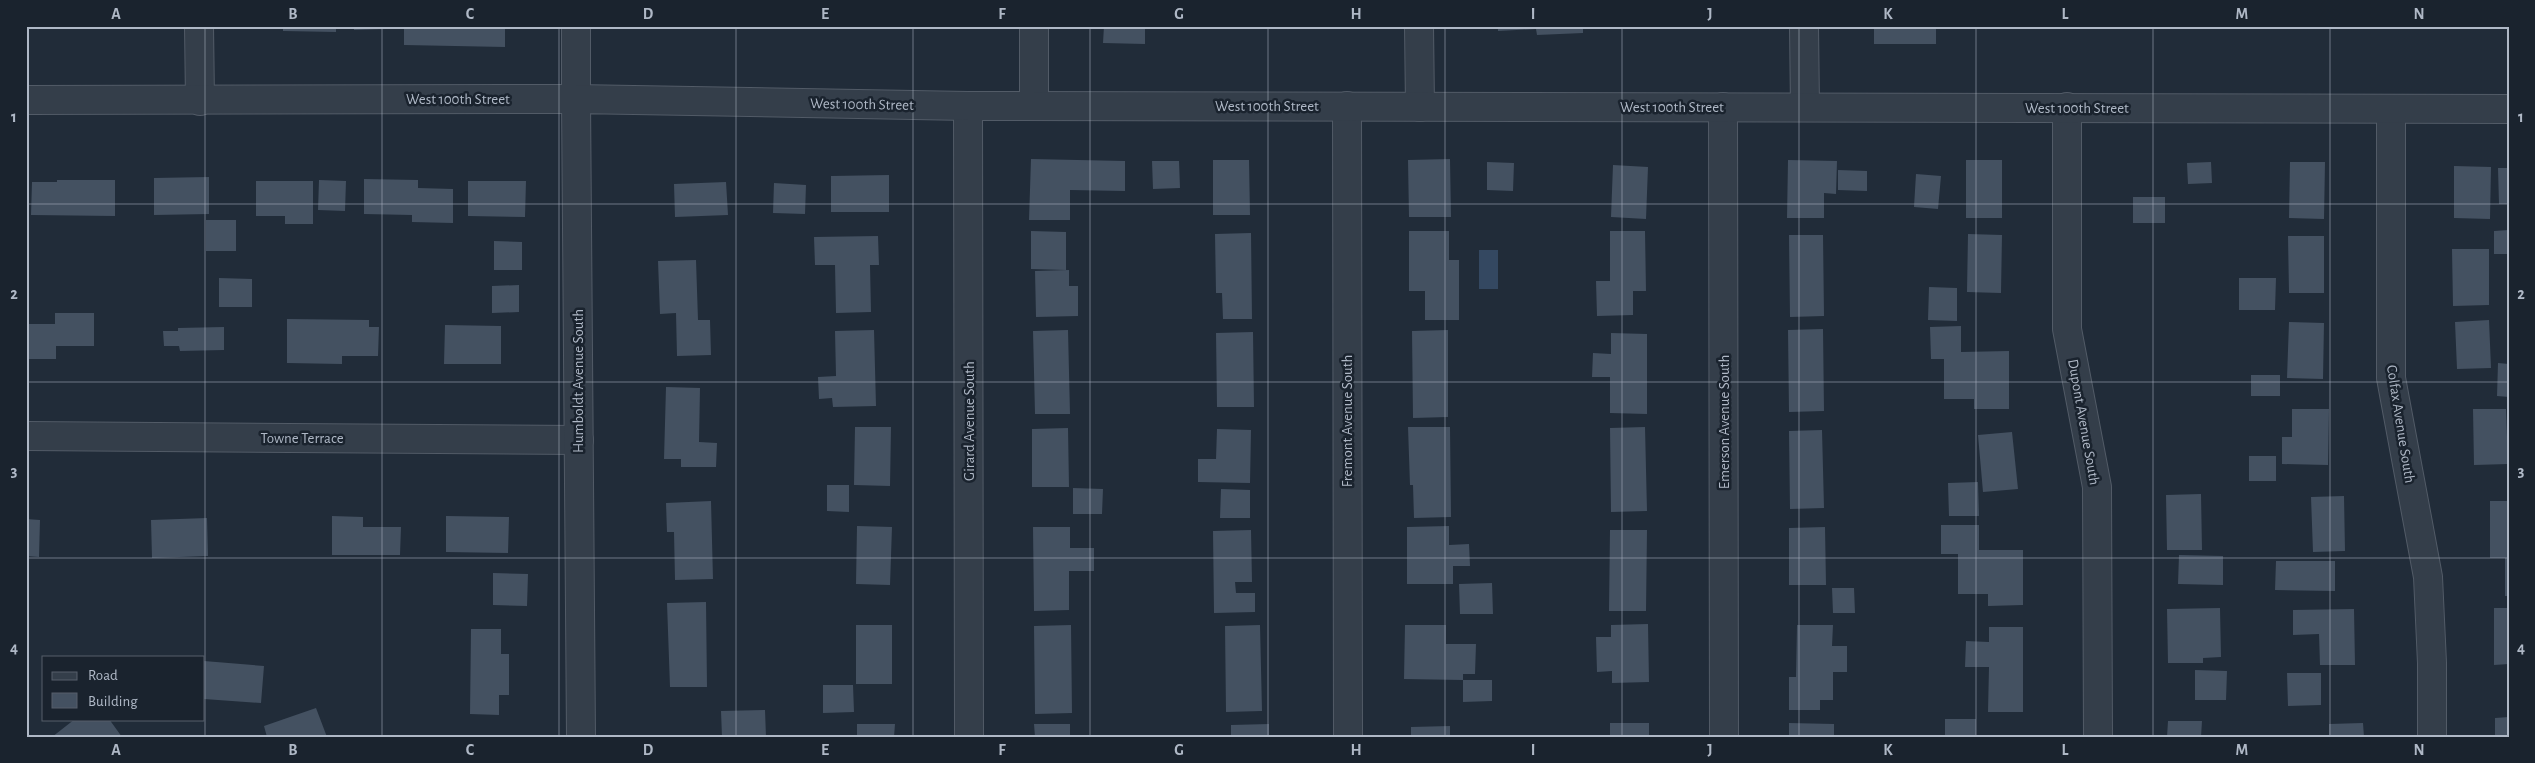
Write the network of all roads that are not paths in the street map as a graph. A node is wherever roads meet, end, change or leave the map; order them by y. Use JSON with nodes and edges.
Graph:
{"nodes":[{"id":1,"x":199,"y":26,"type":"edge"},
{"id":2,"x":576,"y":26,"type":"edge"},
{"id":3,"x":1034,"y":26,"type":"edge"},
{"id":4,"x":1419,"y":26,"type":"edge"},
{"id":5,"x":1804,"y":26,"type":"edge"},
{"id":6,"x":576,"y":99,"type":"junction"},
{"id":7,"x":26,"y":100,"type":"edge"},
{"id":8,"x":200,"y":101,"type":"junction"},
{"id":9,"x":968,"y":106,"type":"junction"},
{"id":10,"x":1034,"y":106,"type":"junction"},
{"id":11,"x":1347,"y":106,"type":"junction"},
{"id":12,"x":1420,"y":108,"type":"junction"},
{"id":13,"x":1723,"y":108,"type":"junction"},
{"id":14,"x":1805,"y":108,"type":"junction"},
{"id":15,"x":2067,"y":108,"type":"junction"},
{"id":16,"x":2391,"y":109,"type":"junction"},
{"id":17,"x":2509,"y":109,"type":"edge"},
{"id":18,"x":26,"y":436,"type":"edge"},
{"id":19,"x":579,"y":440,"type":"junction"},
{"id":20,"x":580,"y":737,"type":"edge"},
{"id":21,"x":969,"y":737,"type":"edge"},
{"id":22,"x":1348,"y":737,"type":"edge"},
{"id":23,"x":1724,"y":737,"type":"edge"},
{"id":24,"x":2098,"y":737,"type":"edge"},
{"id":25,"x":2432,"y":737,"type":"edge"}],
"edges":[{"from":1,"to":8,"type":"street"},
{"from":2,"to":6,"type":"street","name":"Humboldt Avenue South"},
{"from":3,"to":10,"type":"street"},
{"from":4,"to":12,"type":"street"},
{"from":5,"to":14,"type":"street"},
{"from":6,"to":8,"type":"street","name":"West 100th Street"},
{"from":6,"to":9,"type":"street","name":"West 100th Street"},
{"from":6,"to":19,"type":"street","name":"Humboldt Avenue South"},
{"from":7,"to":8,"type":"street","name":"West 100th Street"},
{"from":9,"to":10,"type":"street","name":"West 100th Street"},
{"from":9,"to":21,"type":"street","name":"Girard Avenue South"},
{"from":10,"to":11,"type":"street","name":"West 100th Street"},
{"from":11,"to":12,"type":"street","name":"West 100th Street"},
{"from":11,"to":22,"type":"street","name":"Fremont Avenue South"},
{"from":12,"to":13,"type":"street","name":"West 100th Street"},
{"from":13,"to":14,"type":"street","name":"West 100th Street"},
{"from":13,"to":23,"type":"street","name":"Emerson Avenue South"},
{"from":14,"to":15,"type":"street","name":"West 100th Street"},
{"from":15,"to":16,"type":"street","name":"West 100th Street"},
{"from":15,"to":24,"type":"street","name":"Dupont Avenue South"},
{"from":16,"to":17,"type":"street","name":"West 100th Street"},
{"from":16,"to":25,"type":"street","name":"Colfax Avenue South"},
{"from":18,"to":19,"type":"street","name":"Towne Terrace"},
{"from":19,"to":20,"type":"street","name":"Humboldt Avenue South"}]}
